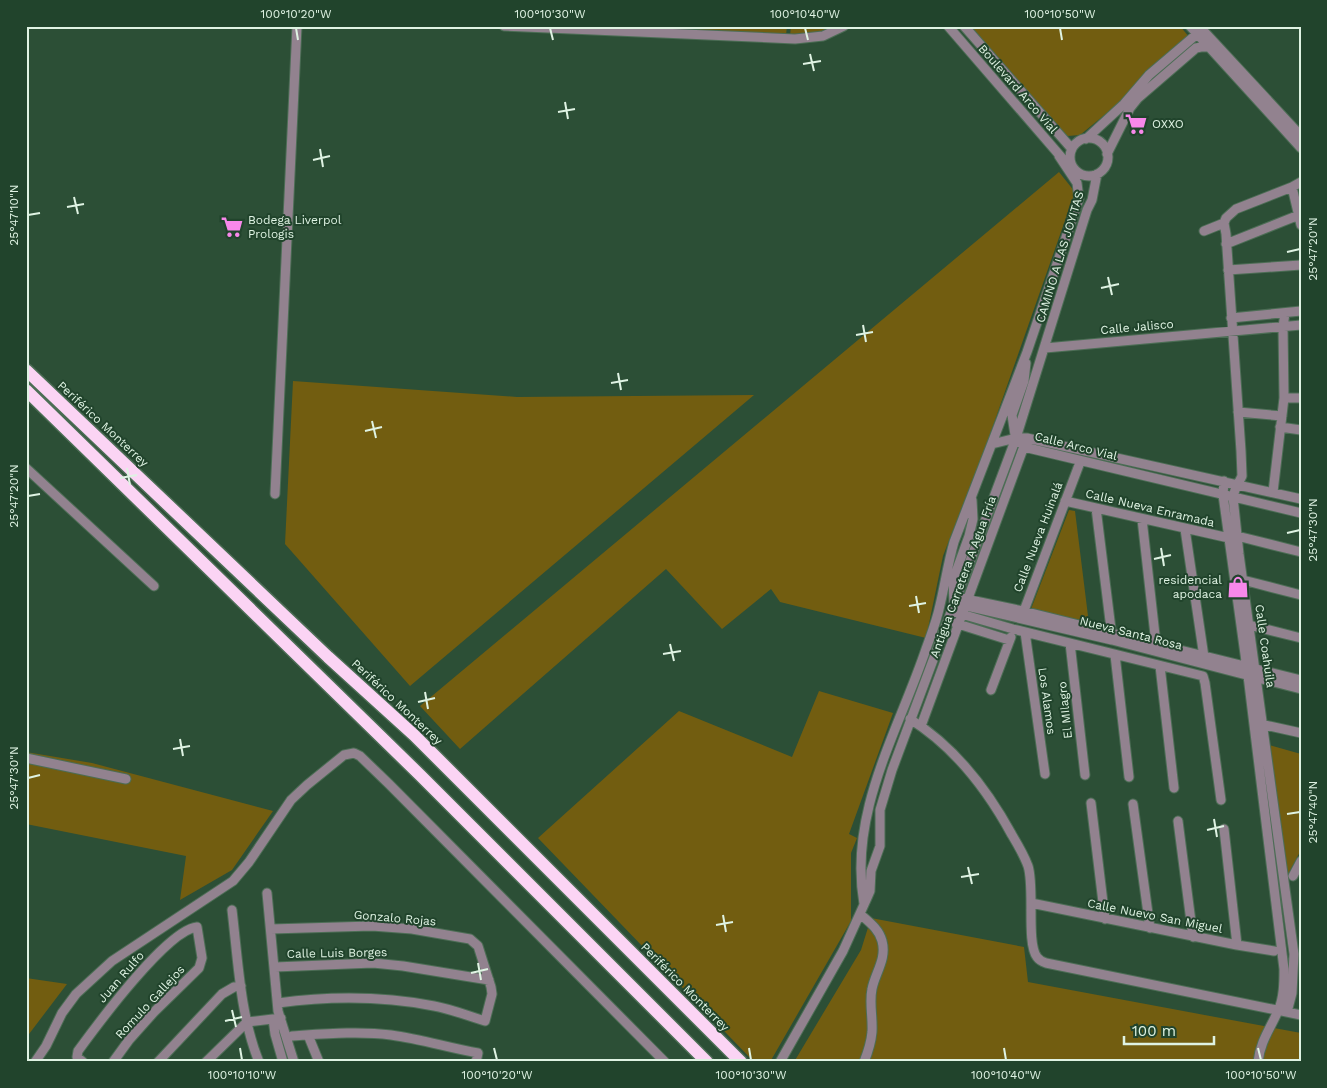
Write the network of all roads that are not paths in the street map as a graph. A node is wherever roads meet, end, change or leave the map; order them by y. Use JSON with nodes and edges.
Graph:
{"nodes":[{"id":1,"x":297,"y":26,"type":"edge"},
{"id":2,"x":504,"y":26,"type":"edge"},
{"id":3,"x":844,"y":26,"type":"edge"},
{"id":4,"x":948,"y":26,"type":"edge"},
{"id":5,"x":964,"y":26,"type":"edge"},
{"id":6,"x":1190,"y":26,"type":"edge"},
{"id":7,"x":1201,"y":29,"type":"edge"},
{"id":8,"x":1209,"y":48,"type":"junction"},
{"id":9,"x":1138,"y":98,"type":"junction"},
{"id":10,"x":1301,"y":136,"type":"edge"},
{"id":11,"x":1086,"y":139,"type":"junction"},
{"id":12,"x":1301,"y":148,"type":"edge"},
{"id":13,"x":1072,"y":149,"type":"junction"},
{"id":14,"x":1107,"y":154,"type":"junction"},
{"id":15,"x":1059,"y":156,"type":"junction"},
{"id":16,"x":1072,"y":166,"type":"junction"},
{"id":17,"x":1097,"y":174,"type":"junction"},
{"id":18,"x":1301,"y":182,"type":"edge"},
{"id":19,"x":1292,"y":187,"type":"junction"},
{"id":20,"x":1299,"y":214,"type":"junction"},
{"id":21,"x":1224,"y":223,"type":"junction"},
{"id":22,"x":1301,"y":225,"type":"edge"},
{"id":23,"x":1204,"y":231,"type":"dead end"},
{"id":24,"x":1226,"y":244,"type":"junction"},
{"id":25,"x":1301,"y":265,"type":"edge"},
{"id":26,"x":1228,"y":270,"type":"junction"},
{"id":27,"x":1301,"y":311,"type":"edge"},
{"id":28,"x":1285,"y":313,"type":"junction"},
{"id":29,"x":1231,"y":318,"type":"junction"},
{"id":30,"x":1301,"y":325,"type":"edge"},
{"id":31,"x":1283,"y":327,"type":"junction"},
{"id":32,"x":1232,"y":331,"type":"junction"},
{"id":33,"x":1045,"y":348,"type":"junction"},
{"id":34,"x":1027,"y":352,"type":"junction"},
{"id":35,"x":26,"y":370,"type":"edge"},
{"id":36,"x":26,"y":390,"type":"edge"},
{"id":37,"x":1284,"y":398,"type":"junction"},
{"id":38,"x":1301,"y":398,"type":"edge"},
{"id":39,"x":1238,"y":412,"type":"junction"},
{"id":40,"x":1282,"y":416,"type":"junction"},
{"id":41,"x":1280,"y":427,"type":"junction"},
{"id":42,"x":1301,"y":430,"type":"edge"},
{"id":43,"x":1016,"y":438,"type":"junction"},
{"id":44,"x":1028,"y":438,"type":"junction"},
{"id":45,"x":992,"y":444,"type":"junction"},
{"id":46,"x":1024,"y":447,"type":"junction"},
{"id":47,"x":1084,"y":450,"type":"junction"},
{"id":48,"x":1080,"y":463,"type":"junction"},
{"id":49,"x":26,"y":468,"type":"edge"},
{"id":50,"x":1224,"y":481,"type":"junction"},
{"id":51,"x":1238,"y":484,"type":"junction"},
{"id":52,"x":1273,"y":492,"type":"junction"},
{"id":53,"x":275,"y":494,"type":"dead end"},
{"id":54,"x":1223,"y":495,"type":"junction"},
{"id":55,"x":972,"y":496,"type":"junction"},
{"id":56,"x":1233,"y":497,"type":"junction"},
{"id":57,"x":1301,"y":499,"type":"edge"},
{"id":58,"x":1065,"y":501,"type":"junction"},
{"id":59,"x":1096,"y":508,"type":"junction"},
{"id":60,"x":1301,"y":513,"type":"edge"},
{"id":61,"x":1142,"y":519,"type":"junction"},
{"id":62,"x":1185,"y":529,"type":"junction"},
{"id":63,"x":1233,"y":537,"type":"junction"},
{"id":64,"x":1301,"y":552,"type":"edge"},
{"id":65,"x":1239,"y":581,"type":"junction"},
{"id":66,"x":154,"y":586,"type":"dead end"},
{"id":67,"x":1301,"y":595,"type":"edge"},
{"id":68,"x":954,"y":604,"type":"junction"},
{"id":69,"x":966,"y":607,"type":"junction"},
{"id":70,"x":1022,"y":615,"type":"junction"},
{"id":71,"x":947,"y":621,"type":"junction"},
{"id":72,"x":960,"y":624,"type":"junction"},
{"id":73,"x":1249,"y":625,"type":"junction"},
{"id":74,"x":1013,"y":629,"type":"junction"},
{"id":75,"x":1025,"y":632,"type":"junction"},
{"id":76,"x":1112,"y":637,"type":"junction"},
{"id":77,"x":1301,"y":638,"type":"edge"},
{"id":78,"x":1009,"y":640,"type":"junction"},
{"id":79,"x":1070,"y":643,"type":"junction"},
{"id":80,"x":1156,"y":644,"type":"junction"},
{"id":81,"x":1115,"y":655,"type":"junction"},
{"id":82,"x":1204,"y":657,"type":"junction"},
{"id":83,"x":1160,"y":666,"type":"junction"},
{"id":84,"x":1252,"y":673,"type":"junction"},
{"id":85,"x":1301,"y":680,"type":"edge"},
{"id":86,"x":1301,"y":689,"type":"edge"},
{"id":87,"x":991,"y":690,"type":"dead end"},
{"id":88,"x":910,"y":719,"type":"junction"},
{"id":89,"x":1254,"y":723,"type":"junction"},
{"id":90,"x":1263,"y":724,"type":"junction"},
{"id":91,"x":921,"y":726,"type":"junction"},
{"id":92,"x":1301,"y":733,"type":"edge"},
{"id":93,"x":26,"y":758,"type":"edge"},
{"id":94,"x":1045,"y":774,"type":"dead end"},
{"id":95,"x":1085,"y":775,"type":"dead end"},
{"id":96,"x":1129,"y":777,"type":"dead end"},
{"id":97,"x":126,"y":778,"type":"dead end"},
{"id":98,"x":1174,"y":788,"type":"dead end"},
{"id":99,"x":1221,"y":800,"type":"dead end"},
{"id":100,"x":1091,"y":803,"type":"dead end"},
{"id":101,"x":1133,"y":804,"type":"dead end"},
{"id":102,"x":1275,"y":817,"type":"junction"},
{"id":103,"x":1265,"y":818,"type":"junction"},
{"id":104,"x":1178,"y":821,"type":"dead end"},
{"id":105,"x":1224,"y":829,"type":"dead end"},
{"id":106,"x":1301,"y":861,"type":"edge"},
{"id":107,"x":1292,"y":876,"type":"dead end"},
{"id":108,"x":268,"y":893,"type":"dead end"},
{"id":109,"x":1031,"y":902,"type":"junction"},
{"id":110,"x":864,"y":904,"type":"junction"},
{"id":111,"x":232,"y":910,"type":"dead end"},
{"id":112,"x":860,"y":914,"type":"junction"},
{"id":113,"x":1105,"y":919,"type":"junction"},
{"id":114,"x":198,"y":928,"type":"joint"},
{"id":115,"x":1150,"y":928,"type":"junction"},
{"id":116,"x":271,"y":930,"type":"junction"},
{"id":117,"x":1193,"y":936,"type":"junction"},
{"id":118,"x":1237,"y":945,"type":"junction"},
{"id":119,"x":1278,"y":952,"type":"junction"},
{"id":120,"x":1297,"y":955,"type":"edge"},
{"id":121,"x":275,"y":967,"type":"junction"},
{"id":122,"x":489,"y":980,"type":"junction"},
{"id":123,"x":241,"y":986,"type":"junction"},
{"id":124,"x":1283,"y":1011,"type":"junction"},
{"id":125,"x":278,"y":1013,"type":"junction"},
{"id":126,"x":1301,"y":1015,"type":"edge"},
{"id":127,"x":248,"y":1022,"type":"junction"},
{"id":128,"x":308,"y":1035,"type":"junction"},
{"id":129,"x":292,"y":1036,"type":"dead end"},
{"id":130,"x":477,"y":1058,"type":"edge"},
{"id":131,"x":80,"y":1060,"type":"edge"},
{"id":132,"x":258,"y":1061,"type":"edge"},
{"id":133,"x":35,"y":1062,"type":"edge"},
{"id":134,"x":113,"y":1062,"type":"edge"},
{"id":135,"x":158,"y":1062,"type":"edge"},
{"id":136,"x":206,"y":1062,"type":"edge"},
{"id":137,"x":284,"y":1062,"type":"edge"},
{"id":138,"x":294,"y":1062,"type":"edge"},
{"id":139,"x":319,"y":1062,"type":"edge"},
{"id":140,"x":665,"y":1062,"type":"edge"},
{"id":141,"x":707,"y":1062,"type":"edge"},
{"id":142,"x":741,"y":1062,"type":"edge"},
{"id":143,"x":780,"y":1062,"type":"edge"},
{"id":144,"x":864,"y":1062,"type":"edge"},
{"id":145,"x":1258,"y":1062,"type":"edge"}],
"edges":[{"from":1,"to":53,"type":"street"},
{"from":2,"to":3,"type":"street"},
{"from":4,"to":15,"type":"street","name":"Boulevard Arco Vial"},
{"from":5,"to":13,"type":"street","name":"Boulevard Arco Vial"},
{"from":6,"to":7,"type":"street"},
{"from":7,"to":8,"type":"street"},
{"from":7,"to":9,"type":"street"},
{"from":7,"to":10,"type":"street"},
{"from":7,"to":11,"type":"street"},
{"from":8,"to":9,"type":"street"},
{"from":8,"to":12,"type":"street"},
{"from":9,"to":14,"type":"street"},
{"from":11,"to":13,"type":"street"},
{"from":11,"to":14,"type":"street"},
{"from":13,"to":16,"type":"street"},
{"from":14,"to":17,"type":"street"},
{"from":15,"to":16,"type":"street","name":"Boulevard Arco Vial"},
{"from":15,"to":34,"type":"street"},
{"from":16,"to":17,"type":"street"},
{"from":17,"to":33,"type":"street","name":"CAMINO A LAS JOYITAS"},
{"from":18,"to":19,"type":"street"},
{"from":19,"to":20,"type":"street"},
{"from":19,"to":21,"type":"street"},
{"from":20,"to":22,"type":"street"},
{"from":20,"to":24,"type":"street"},
{"from":21,"to":23,"type":"street"},
{"from":21,"to":24,"type":"street","name":"Calle Coahuila"},
{"from":24,"to":26,"type":"street","name":"Calle Coahuila"},
{"from":25,"to":26,"type":"street"},
{"from":26,"to":29,"type":"street","name":"Calle Coahuila"},
{"from":27,"to":28,"type":"street"},
{"from":28,"to":29,"type":"street"},
{"from":28,"to":31,"type":"street"},
{"from":29,"to":32,"type":"street","name":"Calle Coahuila"},
{"from":30,"to":31,"type":"street","name":"Calle Jalisco"},
{"from":31,"to":32,"type":"street","name":"Calle Jalisco"},
{"from":31,"to":37,"type":"street"},
{"from":32,"to":33,"type":"street","name":"Calle Jalisco"},
{"from":32,"to":39,"type":"street","name":"Calle Coahuila"},
{"from":33,"to":43,"type":"street"},
{"from":34,"to":43,"type":"street"},
{"from":34,"to":45,"type":"street"},
{"from":35,"to":142,"type":"highway","name":"Periférico Monterrey"},
{"from":36,"to":141,"type":"highway"},
{"from":37,"to":38,"type":"street"},
{"from":37,"to":40,"type":"street"},
{"from":39,"to":40,"type":"street"},
{"from":39,"to":51,"type":"street","name":"Calle Coahuila"},
{"from":40,"to":41,"type":"street"},
{"from":41,"to":42,"type":"street"},
{"from":41,"to":52,"type":"street"},
{"from":43,"to":44,"type":"street","name":"Calle Arco Vial"},
{"from":43,"to":45,"type":"street"},
{"from":43,"to":46,"type":"street","name":"Calle Arco Vial"},
{"from":43,"to":68,"type":"street"},
{"from":44,"to":46,"type":"street","name":"Antigua Carretera A Agua Fría"},
{"from":44,"to":47,"type":"street","name":"Calle Arco Vial"},
{"from":45,"to":55,"type":"street"},
{"from":46,"to":48,"type":"street","name":"Calle Arco Vial"},
{"from":46,"to":69,"type":"street","name":"Antigua Carretera A Agua Fría"},
{"from":47,"to":48,"type":"street","name":"Calle Nueva Huinalá"},
{"from":47,"to":50,"type":"street","name":"Calle Arco Vial"},
{"from":48,"to":54,"type":"street","name":"Calle Arco Vial"},
{"from":48,"to":58,"type":"street","name":"Calle Nueva Huinalá"},
{"from":49,"to":66,"type":"street"},
{"from":50,"to":51,"type":"street","name":"Calle Arco Vial"},
{"from":50,"to":54,"type":"street","name":"Calle Coahuila"},
{"from":51,"to":52,"type":"street","name":"Calle Arco Vial"},
{"from":51,"to":56,"type":"street","name":"Calle Coahuila"},
{"from":52,"to":57,"type":"street","name":"Calle Arco Vial"},
{"from":54,"to":56,"type":"street","name":"Calle Arco Vial"},
{"from":54,"to":63,"type":"street","name":"Calle Coahuila"},
{"from":55,"to":68,"type":"street"},
{"from":55,"to":110,"type":"street"},
{"from":56,"to":60,"type":"street","name":"Calle Arco Vial"},
{"from":56,"to":63,"type":"street","name":"Calle Coahuila"},
{"from":58,"to":59,"type":"street","name":"Calle Nueva Enramada"},
{"from":58,"to":70,"type":"street","name":"Calle Nueva Huinalá"},
{"from":59,"to":61,"type":"street","name":"Calle Nueva Enramada"},
{"from":59,"to":76,"type":"street"},
{"from":61,"to":62,"type":"street","name":"Calle Nueva Enramada"},
{"from":61,"to":80,"type":"street"},
{"from":62,"to":63,"type":"street","name":"Calle Nueva Enramada"},
{"from":62,"to":82,"type":"street"},
{"from":63,"to":64,"type":"street","name":"Calle Nueva Enramada"},
{"from":63,"to":65,"type":"street","name":"Calle Coahuila"},
{"from":65,"to":67,"type":"street"},
{"from":65,"to":73,"type":"street","name":"Calle Coahuila"},
{"from":65,"to":84,"type":"street","name":"Calle Coahuila"},
{"from":68,"to":69,"type":"street","name":"Nueva Santa Rosa"},
{"from":68,"to":69,"type":"street"},
{"from":68,"to":71,"type":"street"},
{"from":69,"to":70,"type":"street","name":"Nueva Santa Rosa"},
{"from":69,"to":72,"type":"street","name":"Antigua Carretera A Agua Fría"},
{"from":69,"to":74,"type":"street"},
{"from":70,"to":76,"type":"street","name":"Nueva Santa Rosa"},
{"from":71,"to":72,"type":"street"},
{"from":71,"to":88,"type":"street"},
{"from":72,"to":78,"type":"street"},
{"from":72,"to":91,"type":"street","name":"Antigua Carretera A Agua Fría"},
{"from":73,"to":77,"type":"street"},
{"from":73,"to":84,"type":"street","name":"Calle Coahuila"},
{"from":74,"to":75,"type":"street"},
{"from":74,"to":78,"type":"street"},
{"from":75,"to":79,"type":"street"},
{"from":75,"to":94,"type":"street","name":"Los Alamos"},
{"from":76,"to":80,"type":"street","name":"Nueva Santa Rosa"},
{"from":76,"to":84,"type":"street","name":"Nueva Santa Rosa"},
{"from":78,"to":87,"type":"street"},
{"from":79,"to":81,"type":"street"},
{"from":79,"to":95,"type":"street","name":"El MIlagro"},
{"from":80,"to":82,"type":"street","name":"Nueva Santa Rosa"},
{"from":81,"to":83,"type":"street"},
{"from":81,"to":96,"type":"street"},
{"from":82,"to":84,"type":"street","name":"Nueva Santa Rosa"},
{"from":83,"to":98,"type":"street"},
{"from":83,"to":99,"type":"street"},
{"from":84,"to":85,"type":"street","name":"Nueva Santa Rosa"},
{"from":84,"to":86,"type":"street","name":"Nueva Santa Rosa"},
{"from":84,"to":89,"type":"street","name":"Calle Coahuila"},
{"from":84,"to":90,"type":"street","name":"Calle Coahuila"},
{"from":88,"to":91,"type":"street"},
{"from":88,"to":110,"type":"street"},
{"from":89,"to":90,"type":"street"},
{"from":89,"to":103,"type":"street","name":"Calle Coahuila"},
{"from":90,"to":92,"type":"street"},
{"from":90,"to":102,"type":"street","name":"Calle Coahuila"},
{"from":91,"to":109,"type":"street"},
{"from":93,"to":97,"type":"street"},
{"from":100,"to":113,"type":"street"},
{"from":101,"to":115,"type":"street"},
{"from":102,"to":103,"type":"street"},
{"from":102,"to":120,"type":"street","name":"Calle Coahuila"},
{"from":103,"to":119,"type":"street","name":"Calle Coahuila"},
{"from":104,"to":117,"type":"street"},
{"from":105,"to":118,"type":"street"},
{"from":106,"to":107,"type":"street"},
{"from":108,"to":116,"type":"street"},
{"from":109,"to":113,"type":"street","name":"Calle Nuevo San Miguel"},
{"from":109,"to":124,"type":"street"},
{"from":110,"to":112,"type":"street"},
{"from":111,"to":123,"type":"street"},
{"from":112,"to":143,"type":"street"},
{"from":112,"to":144,"type":"street"},
{"from":113,"to":115,"type":"street","name":"Calle Nuevo San Miguel"},
{"from":114,"to":131,"type":"street","name":"Juan Rulfo"},
{"from":114,"to":134,"type":"street","name":"Romulo Gallejos"},
{"from":115,"to":117,"type":"street","name":"Calle Nuevo San Miguel"},
{"from":116,"to":121,"type":"street"},
{"from":116,"to":122,"type":"street","name":"Gonzalo Rojas"},
{"from":117,"to":118,"type":"street","name":"Calle Nuevo San Miguel"},
{"from":118,"to":119,"type":"street","name":"Calle Nuevo San Miguel"},
{"from":119,"to":120,"type":"street","name":"Calle Nuevo San Miguel"},
{"from":119,"to":124,"type":"street","name":"Calle Coahuila"},
{"from":120,"to":124,"type":"street","name":"Calle Coahuila"},
{"from":121,"to":122,"type":"street","name":"Calle Luis Borges"},
{"from":121,"to":125,"type":"street"},
{"from":122,"to":125,"type":"street","name":"Gonzalo Rojas"},
{"from":123,"to":127,"type":"street"},
{"from":123,"to":135,"type":"street"},
{"from":124,"to":126,"type":"street"},
{"from":124,"to":145,"type":"street"},
{"from":125,"to":127,"type":"street"},
{"from":125,"to":137,"type":"street"},
{"from":125,"to":138,"type":"street"},
{"from":127,"to":132,"type":"street"},
{"from":127,"to":136,"type":"street"},
{"from":128,"to":129,"type":"street"},
{"from":128,"to":130,"type":"street"},
{"from":128,"to":139,"type":"street"},
{"from":133,"to":140,"type":"street"}]}
